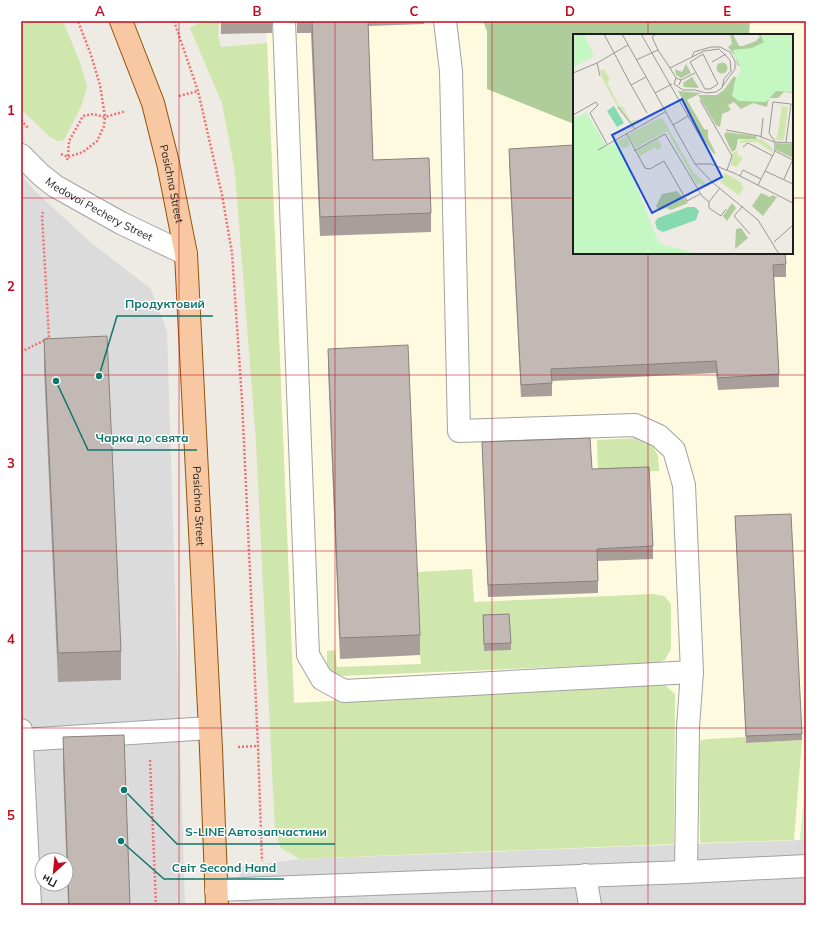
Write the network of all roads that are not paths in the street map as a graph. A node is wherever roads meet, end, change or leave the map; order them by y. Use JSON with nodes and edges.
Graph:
{"nodes":[{"id":1,"x":121,"y":21,"type":"edge"},
{"id":2,"x":284,"y":21,"type":"edge"},
{"id":3,"x":445,"y":21,"type":"edge"},
{"id":4,"x":21,"y":155,"type":"edge"},
{"id":5,"x":186,"y":254,"type":"junction"},
{"id":6,"x":692,"y":672,"type":"junction"},
{"id":7,"x":210,"y":728,"type":"junction"},
{"id":8,"x":21,"y":735,"type":"edge"},
{"id":9,"x":806,"y":866,"type":"edge"},
{"id":10,"x":686,"y":872,"type":"junction"},
{"id":11,"x":585,"y":875,"type":"junction"},
{"id":12,"x":217,"y":897,"type":"edge"},
{"id":13,"x":30,"y":905,"type":"edge"},
{"id":14,"x":590,"y":905,"type":"edge"}],
"edges":[{"from":1,"to":5,"type":"main road","name":"Pasichna Street"},
{"from":2,"to":6,"type":"street"},
{"from":3,"to":6,"type":"street"},
{"from":4,"to":5,"type":"street","name":"Medovoi Pechery Street"},
{"from":5,"to":7,"type":"main road","name":"Pasichna Street"},
{"from":6,"to":10,"type":"street"},
{"from":7,"to":8,"type":"street"},
{"from":7,"to":12,"type":"main road","name":"Pasichna Street"},
{"from":8,"to":13,"type":"street"},
{"from":9,"to":10,"type":"street"},
{"from":10,"to":11,"type":"street"},
{"from":11,"to":12,"type":"street"},
{"from":11,"to":14,"type":"street"}]}
